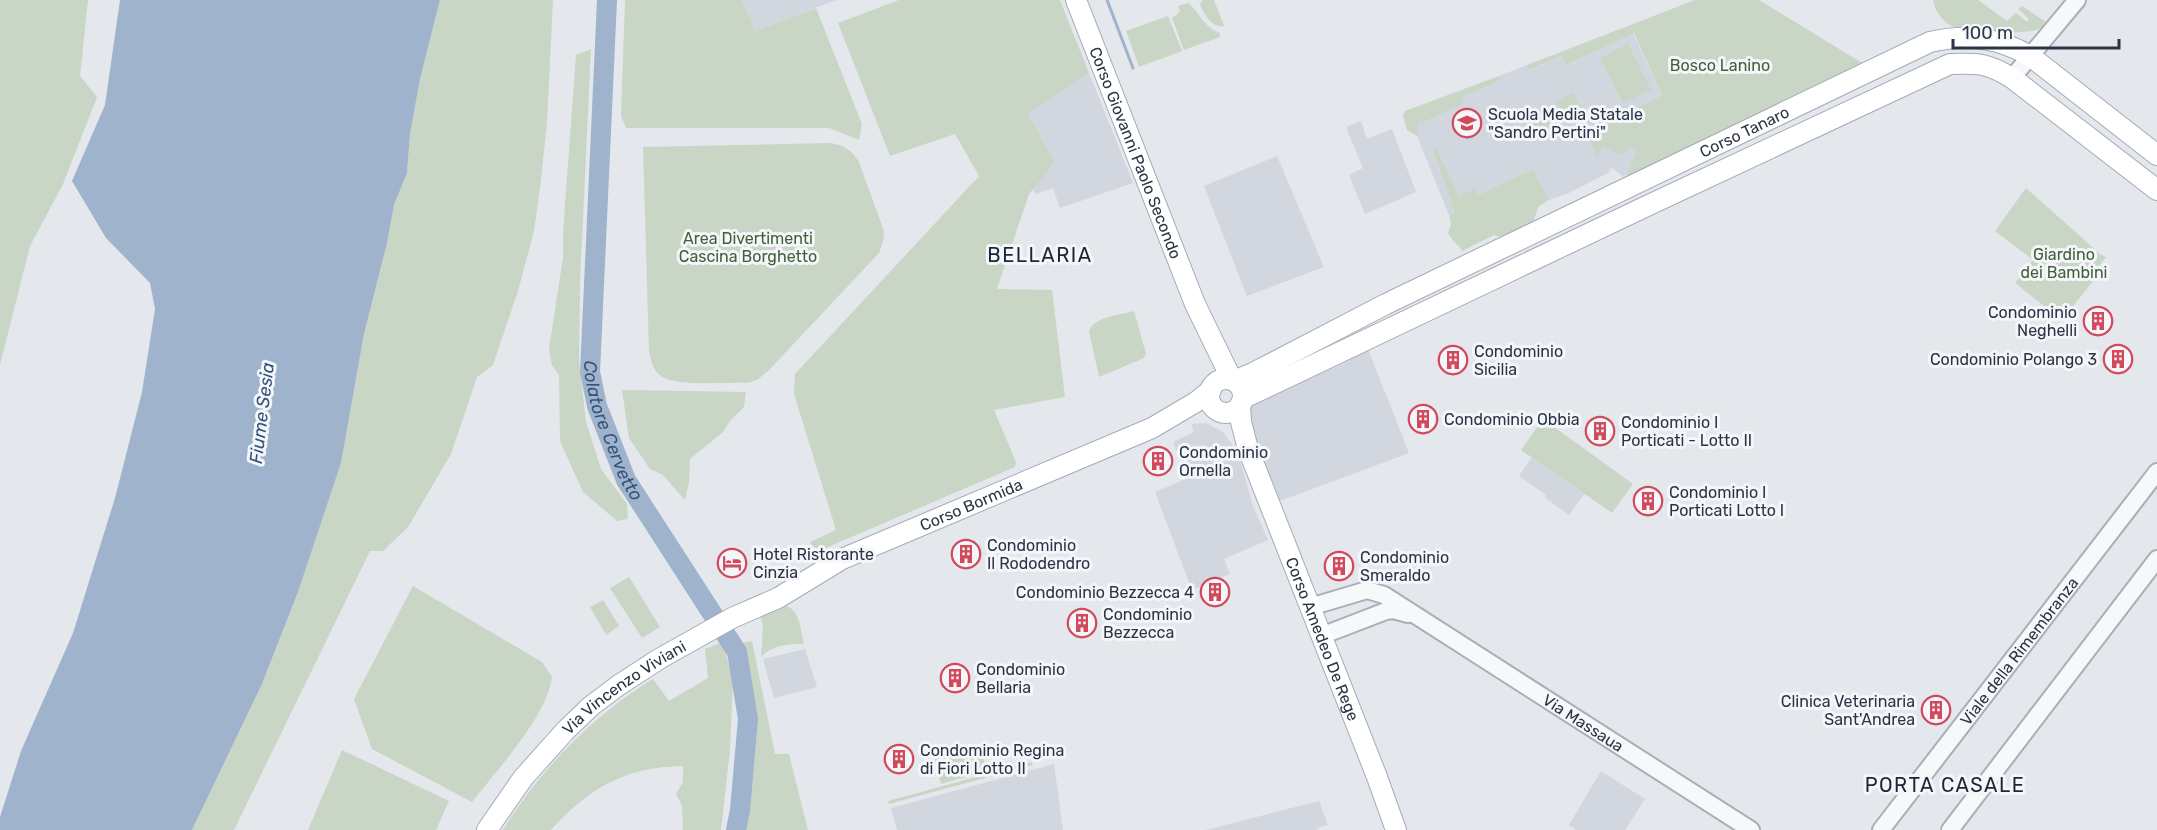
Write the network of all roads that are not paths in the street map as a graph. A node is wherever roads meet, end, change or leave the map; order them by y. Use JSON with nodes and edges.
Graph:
{"nodes":[{"id":1,"x":1076,"y":0,"type":"edge"},
{"id":2,"x":2077,"y":0,"type":"edge"},
{"id":3,"x":2030,"y":56,"type":"junction"},
{"id":4,"x":2012,"y":78,"type":"junction"},
{"id":5,"x":2157,"y":155,"type":"edge"},
{"id":6,"x":2157,"y":189,"type":"edge"},
{"id":7,"x":1466,"y":266,"type":"joint"},
{"id":8,"x":1475,"y":287,"type":"joint"},
{"id":9,"x":1222,"y":384,"type":"junction"},
{"id":10,"x":1231,"y":407,"type":"junction"},
{"id":11,"x":1152,"y":428,"type":"junction"},
{"id":12,"x":2157,"y":472,"type":"edge"},
{"id":13,"x":2157,"y":559,"type":"edge"},
{"id":14,"x":795,"y":588,"type":"joint"},
{"id":15,"x":1310,"y":607,"type":"junction"},
{"id":16,"x":1414,"y":616,"type":"junction"},
{"id":17,"x":1321,"y":636,"type":"junction"},
{"id":18,"x":488,"y":830,"type":"edge"},
{"id":19,"x":1396,"y":830,"type":"edge"},
{"id":20,"x":1751,"y":830,"type":"edge"},
{"id":21,"x":1881,"y":830,"type":"edge"},
{"id":22,"x":1950,"y":830,"type":"edge"}],
"edges":[{"from":1,"to":9,"type":"main road","name":"Corso Giovanni Paolo Secondo"},
{"from":2,"to":3,"type":"street"},
{"from":3,"to":4,"type":"street"},
{"from":3,"to":5,"type":"main road","name":"Corso Tanaro"},
{"from":3,"to":7,"type":"main road","name":"Corso Tanaro"},
{"from":4,"to":6,"type":"main road","name":"Corso Tanaro"},
{"from":4,"to":8,"type":"main road","name":"Corso Tanaro"},
{"from":7,"to":9,"type":"main road","name":"Corso Bormida"},
{"from":8,"to":10,"type":"main road","name":"Corso Bormida"},
{"from":9,"to":10,"type":"main road"},
{"from":9,"to":10,"type":"main road"},
{"from":9,"to":11,"type":"main road","name":"Corso Bormida"},
{"from":10,"to":11,"type":"main road","name":"Corso Bormida"},
{"from":10,"to":15,"type":"main road","name":"Corso Amedeo De Rege"},
{"from":11,"to":14,"type":"main road","name":"Corso Bormida"},
{"from":12,"to":21,"type":"street","name":"Viale della Rimembranza"},
{"from":13,"to":22,"type":"street"},
{"from":14,"to":18,"type":"main road","name":"Via Vincenzo Viviani"},
{"from":15,"to":16,"type":"street","name":"Via Massaua"},
{"from":15,"to":17,"type":"main road","name":"Corso Amedeo De Rege"},
{"from":16,"to":17,"type":"street"},
{"from":16,"to":20,"type":"street","name":"Via Massaua"},
{"from":17,"to":19,"type":"main road","name":"Corso Amedeo De Rege"}]}
